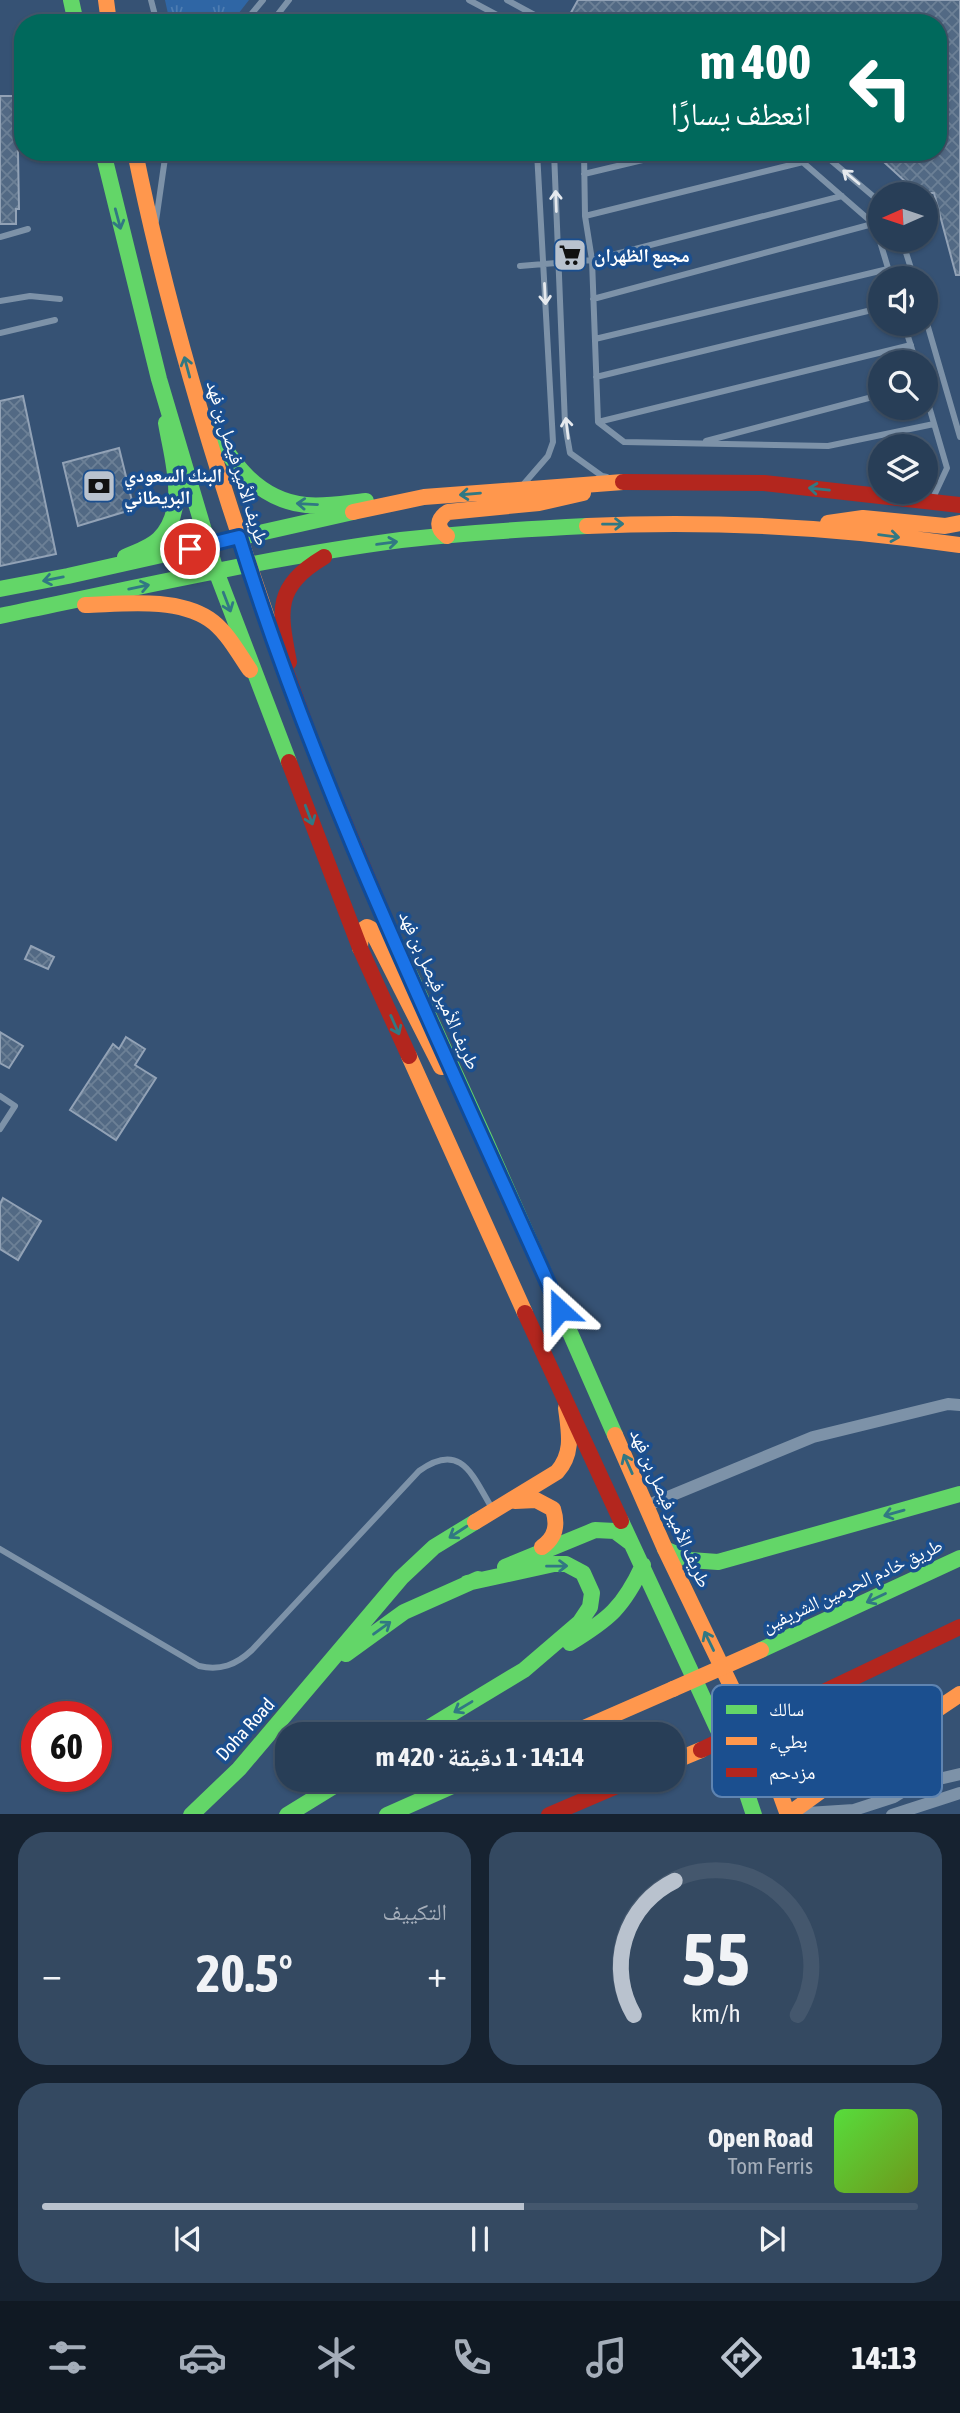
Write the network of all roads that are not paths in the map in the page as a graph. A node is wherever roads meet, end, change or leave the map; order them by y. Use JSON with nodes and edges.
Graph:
{"nodes":[{"id":1,"x":263,"y":0,"type":"edge"},
{"id":2,"x":469,"y":0,"type":"edge"},
{"id":3,"x":507,"y":0,"type":"edge"},
{"id":4,"x":517,"y":6,"type":"junction"},
{"id":5,"x":251,"y":14,"type":"edge"},
{"id":6,"x":495,"y":14,"type":"edge"},
{"id":7,"x":514,"y":14,"type":"edge"},
{"id":8,"x":529,"y":14,"type":"edge"},
{"id":9,"x":105,"y":161,"type":"edge"},
{"id":10,"x":137,"y":161,"type":"edge"},
{"id":11,"x":164,"y":161,"type":"edge"},
{"id":12,"x":538,"y":161,"type":"edge"},
{"id":13,"x":554,"y":161,"type":"edge"},
{"id":14,"x":584,"y":161,"type":"edge"},
{"id":15,"x":638,"y":161,"type":"edge"},
{"id":16,"x":832,"y":161,"type":"edge"},
{"id":17,"x":803,"y":162,"type":"joint"},
{"id":18,"x":584,"y":174,"type":"junction"},
{"id":19,"x":868,"y":192,"type":"edge"},
{"id":20,"x":842,"y":197,"type":"junction"},
{"id":21,"x":586,"y":216,"type":"junction"},
{"id":22,"x":868,"y":216,"type":"edge"},
{"id":23,"x":868,"y":227,"type":"edge"},
{"id":24,"x":28,"y":229,"type":"dead end"},
{"id":25,"x":0,"y":237,"type":"edge"},
{"id":26,"x":153,"y":240,"type":"junction"},
{"id":27,"x":592,"y":260,"type":"junction"},
{"id":28,"x":544,"y":263,"type":"junction"},
{"id":29,"x":559,"y":264,"type":"junction"},
{"id":30,"x":520,"y":265,"type":"dead end"},
{"id":31,"x":868,"y":274,"type":"edge"},
{"id":32,"x":60,"y":299,"type":"dead end"},
{"id":33,"x":593,"y":299,"type":"junction"},
{"id":34,"x":0,"y":301,"type":"edge"},
{"id":35,"x":868,"y":311,"type":"edge"},
{"id":36,"x":55,"y":320,"type":"dead end"},
{"id":37,"x":0,"y":334,"type":"edge"},
{"id":38,"x":908,"y":336,"type":"edge"},
{"id":39,"x":931,"y":336,"type":"edge"},
{"id":40,"x":595,"y":339,"type":"junction"},
{"id":41,"x":911,"y":345,"type":"junction"},
{"id":42,"x":912,"y":350,"type":"edge"},
{"id":43,"x":597,"y":377,"type":"junction"},
{"id":44,"x":159,"y":379,"type":"junction"},
{"id":45,"x":868,"y":398,"type":"edge"},
{"id":46,"x":198,"y":404,"type":"junction"},
{"id":47,"x":933,"y":420,"type":"edge"},
{"id":48,"x":598,"y":422,"type":"junction"},
{"id":49,"x":934,"y":424,"type":"junction"},
{"id":50,"x":937,"y":434,"type":"edge"},
{"id":51,"x":960,"y":437,"type":"edge"},
{"id":52,"x":938,"y":438,"type":"edge"},
{"id":53,"x":697,"y":444,"type":"junction"},
{"id":54,"x":629,"y":482,"type":"junction"},
{"id":55,"x":938,"y":487,"type":"edge"},
{"id":56,"x":519,"y":489,"type":"junction"},
{"id":57,"x":868,"y":494,"type":"edge"},
{"id":58,"x":424,"y":497,"type":"junction"},
{"id":59,"x":938,"y":501,"type":"edge"},
{"id":60,"x":960,"y":505,"type":"edge"},
{"id":61,"x":960,"y":523,"type":"edge"},
{"id":62,"x":805,"y":526,"type":"junction"},
{"id":63,"x":447,"y":536,"type":"junction"},
{"id":64,"x":239,"y":537,"type":"junction"},
{"id":65,"x":207,"y":545,"type":"junction"},
{"id":66,"x":960,"y":545,"type":"edge"},
{"id":67,"x":339,"y":550,"type":"junction"},
{"id":68,"x":248,"y":565,"type":"junction"},
{"id":69,"x":106,"y":567,"type":"junction"},
{"id":70,"x":216,"y":571,"type":"junction"},
{"id":71,"x":0,"y":589,"type":"edge"},
{"id":72,"x":58,"y":604,"type":"junction"},
{"id":73,"x":0,"y":616,"type":"edge"},
{"id":74,"x":256,"y":678,"type":"junction"},
{"id":75,"x":296,"y":699,"type":"junction"},
{"id":76,"x":360,"y":948,"type":"junction"},
{"id":77,"x":0,"y":1096,"type":"edge"},
{"id":78,"x":0,"y":1129,"type":"edge"},
{"id":79,"x":485,"y":1139,"type":"junction"},
{"id":80,"x":566,"y":1402,"type":"junction"},
{"id":81,"x":960,"y":1405,"type":"edge"},
{"id":82,"x":960,"y":1494,"type":"edge"},
{"id":83,"x":510,"y":1501,"type":"junction"},
{"id":84,"x":646,"y":1506,"type":"junction"},
{"id":85,"x":493,"y":1510,"type":"junction"},
{"id":86,"x":632,"y":1544,"type":"junction"},
{"id":87,"x":0,"y":1549,"type":"edge"},
{"id":88,"x":665,"y":1549,"type":"junction"},
{"id":89,"x":960,"y":1558,"type":"edge"},
{"id":90,"x":516,"y":1563,"type":"junction"},
{"id":91,"x":643,"y":1565,"type":"junction"},
{"id":92,"x":467,"y":1583,"type":"junction"},
{"id":93,"x":960,"y":1627,"type":"edge"},
{"id":94,"x":327,"y":1668,"type":"junction"},
{"id":95,"x":524,"y":1670,"type":"junction"},
{"id":96,"x":731,"y":1685,"type":"edge"},
{"id":97,"x":838,"y":1685,"type":"edge"},
{"id":98,"x":960,"y":1694,"type":"edge"},
{"id":99,"x":942,"y":1706,"type":"edge"},
{"id":100,"x":712,"y":1716,"type":"edge"},
{"id":101,"x":438,"y":1722,"type":"edge"},
{"id":102,"x":597,"y":1722,"type":"edge"},
{"id":103,"x":712,"y":1745,"type":"edge"},
{"id":104,"x":685,"y":1757,"type":"edge"},
{"id":105,"x":960,"y":1774,"type":"edge"},
{"id":106,"x":942,"y":1779,"type":"edge"},
{"id":107,"x":324,"y":1792,"type":"edge"},
{"id":108,"x":440,"y":1792,"type":"edge"},
{"id":109,"x":603,"y":1792,"type":"edge"},
{"id":110,"x":960,"y":1793,"type":"edge"},
{"id":111,"x":748,"y":1797,"type":"edge"},
{"id":112,"x":782,"y":1797,"type":"edge"},
{"id":113,"x":812,"y":1797,"type":"edge"},
{"id":114,"x":894,"y":1797,"type":"edge"},
{"id":115,"x":192,"y":1814,"type":"edge"},
{"id":116,"x":289,"y":1814,"type":"edge"},
{"id":117,"x":389,"y":1814,"type":"edge"},
{"id":118,"x":551,"y":1814,"type":"edge"},
{"id":119,"x":754,"y":1814,"type":"edge"},
{"id":120,"x":789,"y":1814,"type":"edge"},
{"id":121,"x":895,"y":1814,"type":"edge"}],
"edges":[{"from":1,"to":5,"type":"lane"},
{"from":2,"to":6,"type":"lane"},
{"from":3,"to":4,"type":"lane"},
{"from":4,"to":7,"type":"lane"},
{"from":4,"to":8,"type":"lane"},
{"from":9,"to":44,"type":"main road","one_way":true},
{"from":10,"to":26,"type":"main road","name":"طريف الأمير فيصل بن فهد"},
{"from":11,"to":26,"type":"lane"},
{"from":12,"to":28,"type":"lane"},
{"from":29,"to":13,"type":"lane","one_way":true},
{"from":14,"to":18,"type":"lane"},
{"from":15,"to":18,"type":"lane"},
{"from":19,"to":16,"type":"lane","one_way":true},
{"from":17,"to":20,"type":"lane"},
{"from":17,"to":21,"type":"lane"},
{"from":18,"to":21,"type":"lane"},
{"from":20,"to":22,"type":"lane"},
{"from":20,"to":27,"type":"lane"},
{"from":21,"to":27,"type":"lane"},
{"from":23,"to":33,"type":"lane"},
{"from":24,"to":25,"type":"lane"},
{"from":46,"to":26,"type":"main road","name":"طريف الأمير فيصل بن فهد","one_way":true},
{"from":27,"to":29,"type":"lane"},
{"from":27,"to":33,"type":"lane"},
{"from":28,"to":29,"type":"lane"},
{"from":28,"to":30,"type":"lane"},
{"from":28,"to":56,"type":"lane","one_way":true},
{"from":54,"to":29,"type":"lane","one_way":true},
{"from":31,"to":40,"type":"lane"},
{"from":32,"to":34,"type":"lane"},
{"from":33,"to":40,"type":"lane"},
{"from":35,"to":43,"type":"lane"},
{"from":36,"to":37,"type":"lane"},
{"from":38,"to":41,"type":"lane"},
{"from":39,"to":51,"type":"lane"},
{"from":40,"to":43,"type":"lane"},
{"from":41,"to":42,"type":"lane"},
{"from":41,"to":48,"type":"lane"},
{"from":43,"to":48,"type":"lane"},
{"from":44,"to":65,"type":"main road"},
{"from":44,"to":69,"type":"main road"},
{"from":45,"to":53,"type":"lane"},
{"from":58,"to":46,"type":"main road","one_way":true},
{"from":46,"to":64,"type":"main road","name":"طريف الأمير فيصل بن فهد"},
{"from":47,"to":49,"type":"lane"},
{"from":48,"to":53,"type":"lane"},
{"from":49,"to":50,"type":"lane"},
{"from":49,"to":53,"type":"lane"},
{"from":52,"to":55,"type":"lane"},
{"from":54,"to":56,"type":"main road"},
{"from":57,"to":54,"type":"main road","one_way":true},
{"from":54,"to":63,"type":"main road"},
{"from":56,"to":58,"type":"main road","one_way":true},
{"from":58,"to":64,"type":"main road"},
{"from":59,"to":60,"type":"main road"},
{"from":61,"to":62,"type":"main road"},
{"from":63,"to":62,"type":"main road","one_way":true},
{"from":62,"to":66,"type":"main road","one_way":true},
{"from":67,"to":63,"type":"main road","one_way":true},
{"from":64,"to":65,"type":"main road"},
{"from":64,"to":68,"type":"main road","name":"طريف الأمير فيصل بن فهد"},
{"from":65,"to":69,"type":"main road"},
{"from":65,"to":70,"type":"main road"},
{"from":67,"to":68,"type":"main road"},
{"from":67,"to":75,"type":"main road"},
{"from":68,"to":70,"type":"main road"},
{"from":68,"to":75,"type":"main road","name":"طريف الأمير فيصل بن فهد"},
{"from":69,"to":71,"type":"main road","one_way":true},
{"from":72,"to":70,"type":"main road","one_way":true},
{"from":70,"to":74,"type":"main road","one_way":true},
{"from":72,"to":73,"type":"main road"},
{"from":72,"to":74,"type":"main road"},
{"from":74,"to":76,"type":"main road","one_way":true},
{"from":75,"to":79,"type":"main road","name":"طريف الأمير فيصل بن فهد"},
{"from":76,"to":79,"type":"main road"},
{"from":76,"to":80,"type":"main road","one_way":true},
{"from":77,"to":78,"type":"lane"},
{"from":84,"to":79,"type":"main road","name":"طريف الأمير فيصل بن فهد","one_way":true},
{"from":80,"to":83,"type":"main road"},
{"from":80,"to":86,"type":"main road"},
{"from":81,"to":84,"type":"street"},
{"from":82,"to":88,"type":"main road","one_way":true},
{"from":83,"to":85,"type":"main road"},
{"from":83,"to":90,"type":"main road"},
{"from":84,"to":88,"type":"main road","name":"طريف الأمير فيصل بن فهد"},
{"from":85,"to":87,"type":"lane"},
{"from":85,"to":94,"type":"main road","one_way":true},
{"from":86,"to":90,"type":"main road"},
{"from":86,"to":91,"type":"main road"},
{"from":96,"to":88,"type":"main road","name":"طريف الأمير فيصل بن فهد","one_way":true},
{"from":89,"to":102,"type":"main road","name":"طريق خادم الحرمين الشريفين","one_way":true,"bridge":true},
{"from":90,"to":92,"type":"main road"},
{"from":91,"to":95,"type":"main road"},
{"from":91,"to":100,"type":"main road"},
{"from":94,"to":92,"type":"main road","one_way":true},
{"from":92,"to":95,"type":"main road","one_way":true},
{"from":93,"to":97,"type":"main road","bridge":true},
{"from":94,"to":115,"type":"main road","name":"Doha Road"},
{"from":95,"to":101,"type":"main road","one_way":true},
{"from":98,"to":99,"type":"main road"},
{"from":103,"to":104,"type":"main road","bridge":true},
{"from":105,"to":106,"type":"street"},
{"from":107,"to":116,"type":"main road"},
{"from":108,"to":117,"type":"main road"},
{"from":109,"to":118,"type":"main road"},
{"from":110,"to":121,"type":"street"},
{"from":111,"to":119,"type":"main road"},
{"from":120,"to":112,"type":"main road","name":"طريف الأمير فيصل بن فهد","one_way":true},
{"from":113,"to":120,"type":"main road"},
{"from":114,"to":120,"type":"street"}]}
